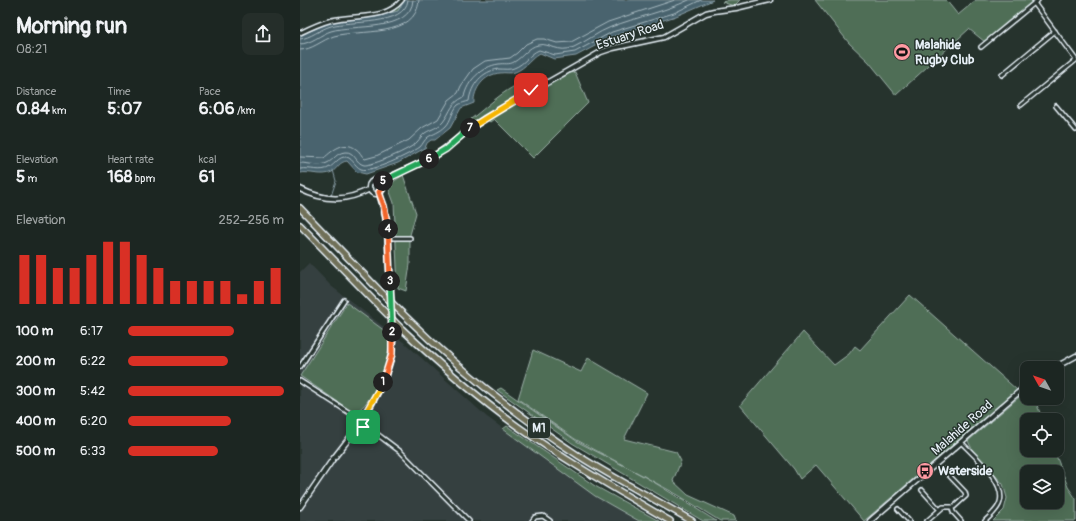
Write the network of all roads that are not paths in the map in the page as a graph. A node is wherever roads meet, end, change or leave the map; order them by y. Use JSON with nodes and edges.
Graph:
{"nodes":[{"id":1,"x":402,"y":0,"type":"edge"},
{"id":2,"x":770,"y":0,"type":"edge"},
{"id":3,"x":1038,"y":0,"type":"edge"},
{"id":4,"x":1034,"y":3,"type":"junction"},
{"id":5,"x":1055,"y":31,"type":"junction"},
{"id":6,"x":300,"y":33,"type":"edge"},
{"id":7,"x":981,"y":46,"type":"dead end"},
{"id":8,"x":1076,"y":60,"type":"edge"},
{"id":9,"x":1002,"y":75,"type":"dead end"},
{"id":10,"x":1021,"y":105,"type":"dead end"},
{"id":11,"x":1056,"y":106,"type":"dead end"},
{"id":12,"x":1076,"y":130,"type":"edge"},
{"id":13,"x":381,"y":183,"type":"junction"},
{"id":14,"x":300,"y":189,"type":"edge"},
{"id":15,"x":370,"y":189,"type":"junction"},
{"id":16,"x":379,"y":192,"type":"junction"},
{"id":17,"x":300,"y":208,"type":"edge"},
{"id":18,"x":300,"y":225,"type":"edge"},
{"id":19,"x":388,"y":238,"type":"junction"},
{"id":20,"x":410,"y":238,"type":"dead end"},
{"id":21,"x":344,"y":300,"type":"dead end"},
{"id":22,"x":1076,"y":356,"type":"edge"},
{"id":23,"x":1064,"y":363,"type":"edge"},
{"id":24,"x":300,"y":367,"type":"edge"},
{"id":25,"x":300,"y":381,"type":"edge"},
{"id":26,"x":1020,"y":391,"type":"edge"},
{"id":27,"x":364,"y":416,"type":"junction"},
{"id":28,"x":356,"y":417,"type":"junction"},
{"id":29,"x":365,"y":425,"type":"junction"},
{"id":30,"x":358,"y":426,"type":"junction"},
{"id":31,"x":961,"y":442,"type":"junction"},
{"id":32,"x":944,"y":470,"type":"dead end"},
{"id":33,"x":922,"y":490,"type":"dead end"},
{"id":34,"x":300,"y":507,"type":"edge"},
{"id":35,"x":952,"y":508,"type":"junction"},
{"id":36,"x":898,"y":509,"type":"dead end"},
{"id":37,"x":939,"y":509,"type":"junction"},
{"id":38,"x":874,"y":519,"type":"edge"},
{"id":39,"x":469,"y":521,"type":"edge"},
{"id":40,"x":532,"y":521,"type":"edge"},
{"id":41,"x":550,"y":521,"type":"edge"},
{"id":42,"x":670,"y":521,"type":"edge"},
{"id":43,"x":692,"y":521,"type":"edge"},
{"id":44,"x":870,"y":521,"type":"edge"},
{"id":45,"x":909,"y":521,"type":"edge"},
{"id":46,"x":927,"y":521,"type":"edge"},
{"id":47,"x":961,"y":521,"type":"edge"},
{"id":48,"x":984,"y":521,"type":"edge"}],
"edges":[{"from":1,"to":6,"type":"street"},
{"from":2,"to":13,"type":"street","name":"Estuary Road"},
{"from":3,"to":4,"type":"street"},
{"from":4,"to":5,"type":"street"},
{"from":4,"to":7,"type":"street"},
{"from":5,"to":8,"type":"street"},
{"from":5,"to":9,"type":"street"},
{"from":8,"to":10,"type":"street"},
{"from":11,"to":12,"type":"street"},
{"from":13,"to":15,"type":"street"},
{"from":13,"to":16,"type":"street"},
{"from":14,"to":15,"type":"street"},
{"from":15,"to":16,"type":"street"},
{"from":16,"to":19,"type":"street"},
{"from":17,"to":43,"type":"highway","number":"M1","bridge":true},
{"from":18,"to":42,"type":"highway","number":"M1","bridge":true},
{"from":19,"to":20,"type":"street"},
{"from":19,"to":27,"type":"street"},
{"from":21,"to":24,"type":"street"},
{"from":22,"to":23,"type":"street"},
{"from":25,"to":28,"type":"street"},
{"from":26,"to":31,"type":"street","name":"Malahide Road"},
{"from":27,"to":28,"type":"street"},
{"from":27,"to":29,"type":"street"},
{"from":28,"to":30,"type":"street"},
{"from":29,"to":30,"type":"street"},
{"from":29,"to":39,"type":"street"},
{"from":30,"to":34,"type":"street"},
{"from":31,"to":38,"type":"street","name":"Malahide Road"},
{"from":31,"to":48,"type":"street"},
{"from":32,"to":35,"type":"street"},
{"from":33,"to":37,"type":"street"},
{"from":35,"to":37,"type":"street"},
{"from":35,"to":47,"type":"street"},
{"from":36,"to":45,"type":"street"},
{"from":37,"to":46,"type":"street"},
{"from":38,"to":44,"type":"street","name":"Malahide Road"},
{"from":40,"to":41,"type":"street"}]}
